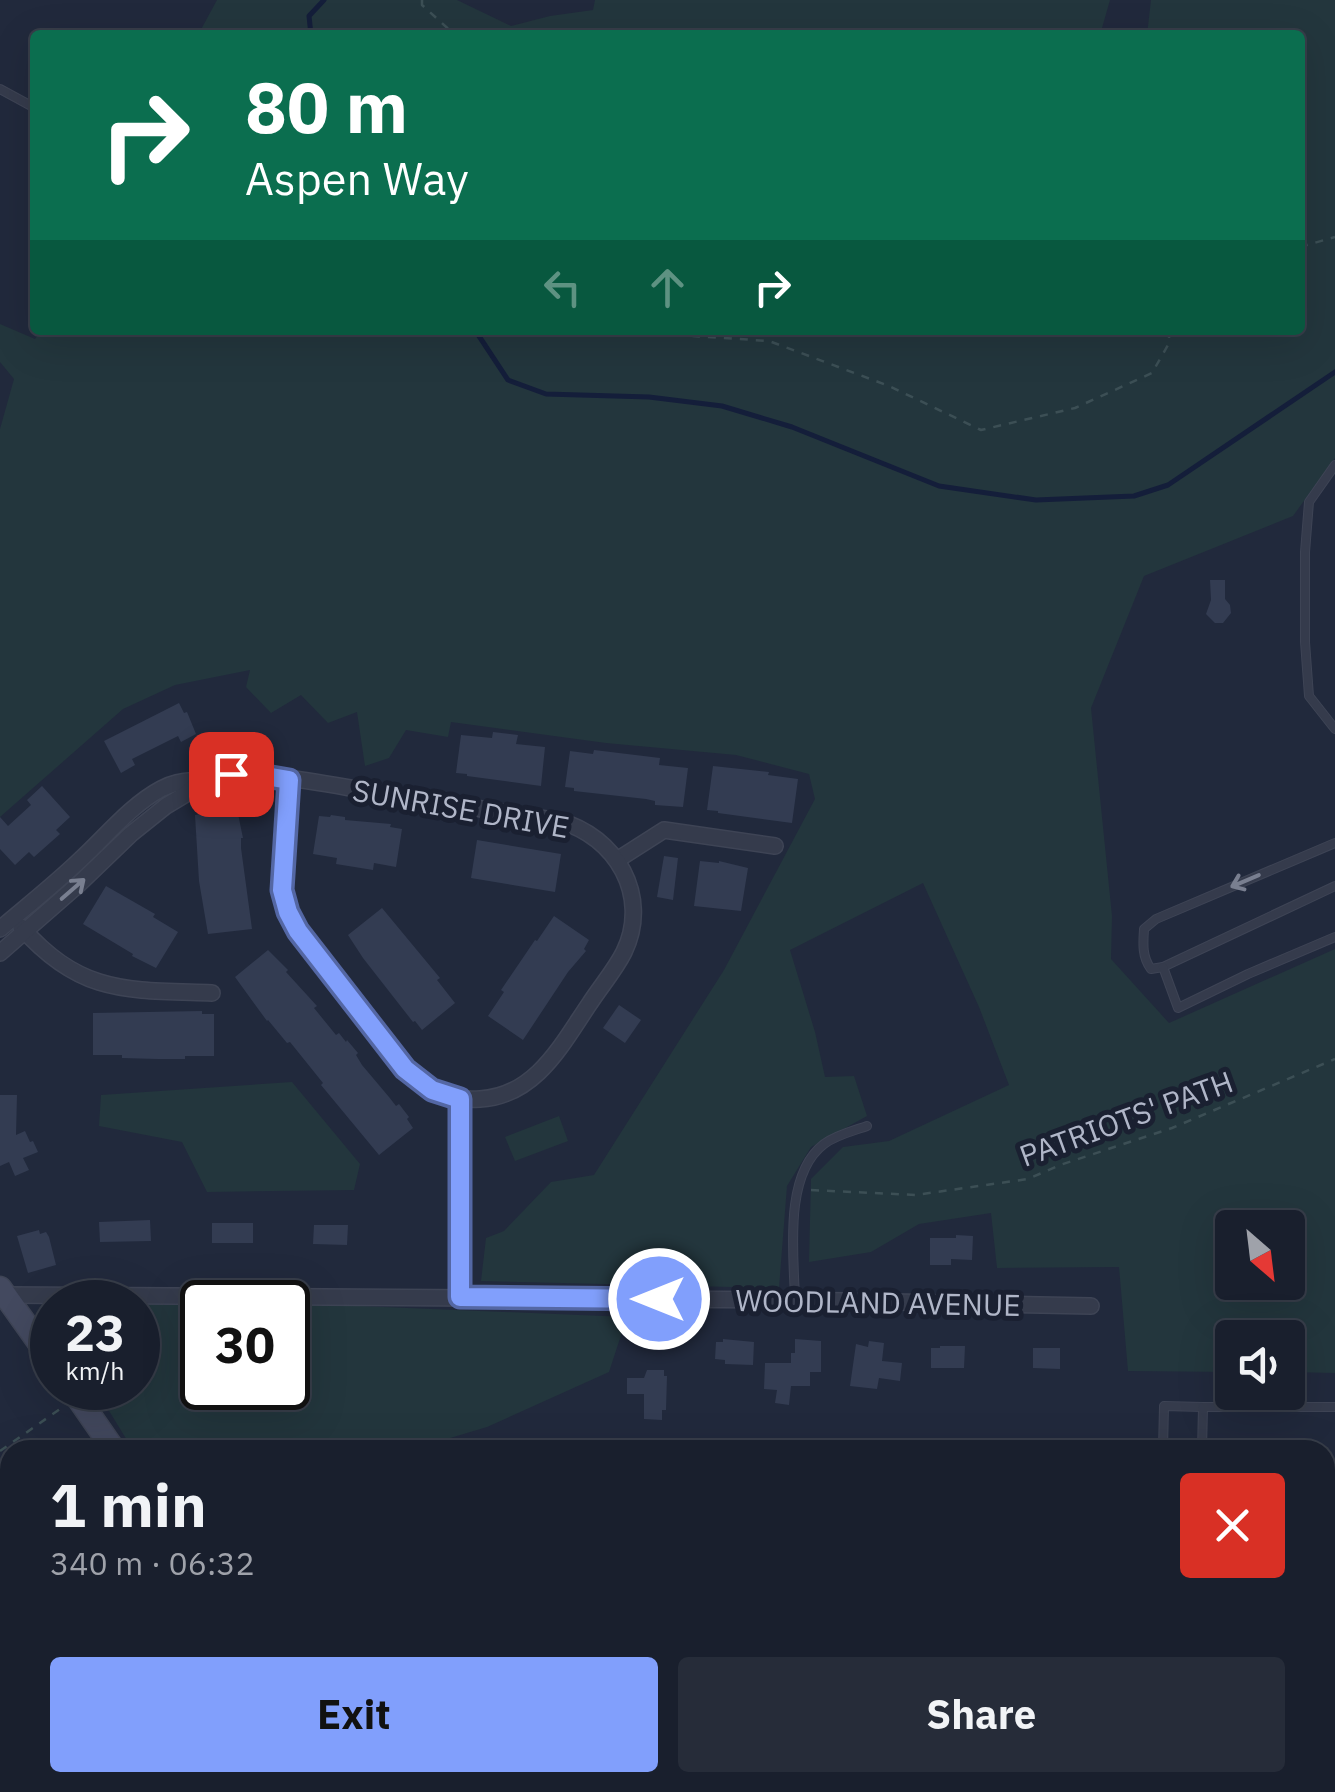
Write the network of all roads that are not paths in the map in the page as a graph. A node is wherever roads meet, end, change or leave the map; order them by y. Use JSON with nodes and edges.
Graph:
{"nodes":[{"id":1,"x":0,"y":89,"type":"edge"},
{"id":2,"x":30,"y":105,"type":"edge"},
{"id":3,"x":1335,"y":465,"type":"edge"},
{"id":4,"x":1335,"y":729,"type":"edge"},
{"id":5,"x":289,"y":780,"type":"junction"},
{"id":6,"x":1335,"y":842,"type":"edge"},
{"id":7,"x":775,"y":846,"type":"dead end"},
{"id":8,"x":617,"y":860,"type":"junction"},
{"id":9,"x":1335,"y":886,"type":"edge"},
{"id":10,"x":12,"y":926,"type":"edge"},
{"id":11,"x":1335,"y":937,"type":"edge"},
{"id":12,"x":0,"y":953,"type":"edge"},
{"id":13,"x":1163,"y":967,"type":"junction"},
{"id":14,"x":212,"y":993,"type":"dead end"},
{"id":15,"x":460,"y":1099,"type":"junction"},
{"id":16,"x":867,"y":1126,"type":"dead end"},
{"id":17,"x":2,"y":1291,"type":"edge"},
{"id":18,"x":460,"y":1297,"type":"junction"},
{"id":19,"x":795,"y":1300,"type":"junction"},
{"id":20,"x":1092,"y":1306,"type":"dead end"},
{"id":21,"x":30,"y":1330,"type":"edge"},
{"id":22,"x":1203,"y":1407,"type":"junction"},
{"id":23,"x":1335,"y":1407,"type":"edge"},
{"id":24,"x":82,"y":1410,"type":"edge"},
{"id":25,"x":106,"y":1440,"type":"edge"},
{"id":26,"x":1163,"y":1440,"type":"edge"},
{"id":27,"x":1202,"y":1440,"type":"edge"}],
"edges":[{"from":1,"to":2,"type":"lane"},
{"from":3,"to":4,"type":"lane"},
{"from":5,"to":8,"type":"street","name":"SUNRISE DRIVE"},
{"from":5,"to":10,"type":"street","name":"SUNRISE DRIVE"},
{"from":5,"to":15,"type":"street"},
{"from":6,"to":13,"type":"lane","one_way":true},
{"from":7,"to":8,"type":"street"},
{"from":8,"to":15,"type":"street"},
{"from":9,"to":13,"type":"lane"},
{"from":10,"to":12,"type":"street","name":"SUNRISE DRIVE"},
{"from":10,"to":14,"type":"street"},
{"from":11,"to":13,"type":"lane"},
{"from":15,"to":18,"type":"street"},
{"from":16,"to":19,"type":"lane"},
{"from":17,"to":18,"type":"street","name":"WOODLAND AVENUE"},
{"from":17,"to":21,"type":"main road"},
{"from":18,"to":19,"type":"street","name":"WOODLAND AVENUE"},
{"from":19,"to":20,"type":"street","name":"WOODLAND AVENUE"},
{"from":22,"to":23,"type":"lane"},
{"from":22,"to":26,"type":"lane"},
{"from":22,"to":27,"type":"lane"},
{"from":24,"to":25,"type":"main road"}]}
